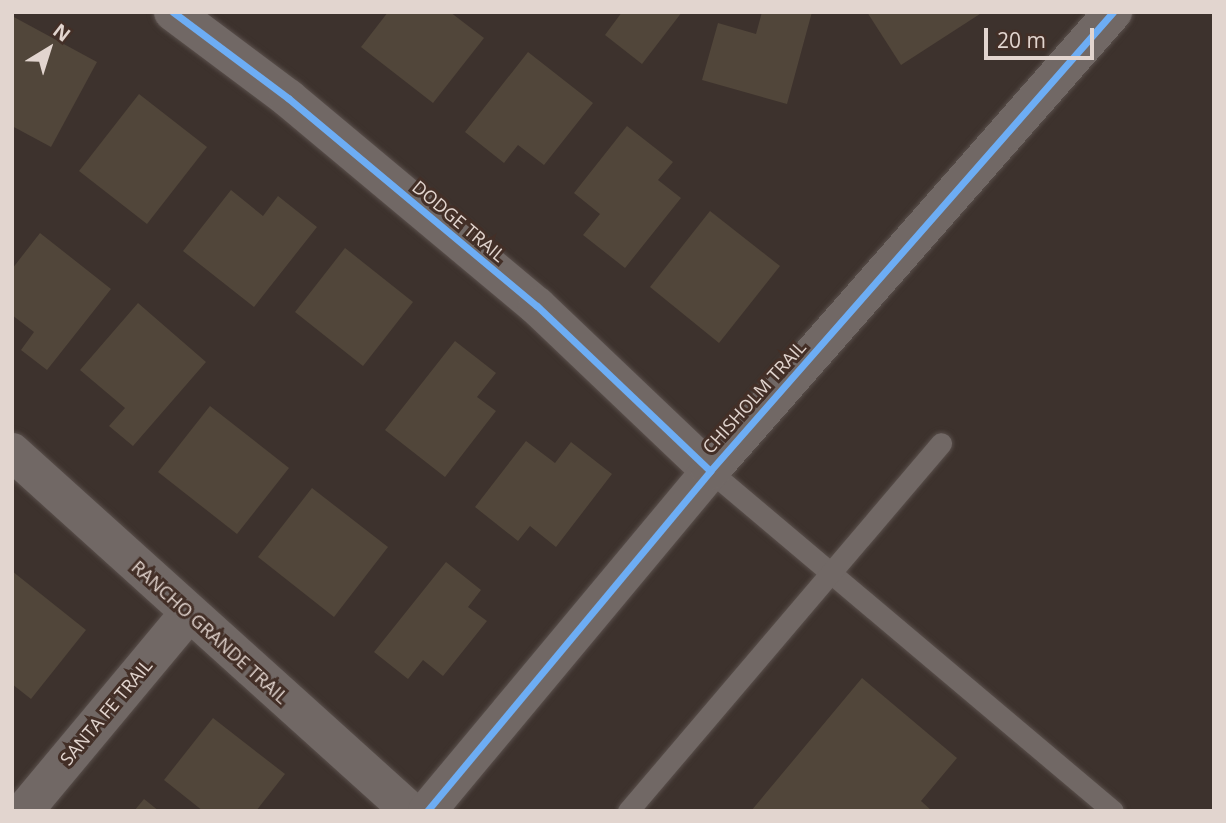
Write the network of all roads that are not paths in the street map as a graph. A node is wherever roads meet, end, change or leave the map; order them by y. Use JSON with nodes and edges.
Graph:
{"nodes":[{"id":1,"x":173,"y":12,"type":"edge"},
{"id":2,"x":1113,"y":12,"type":"edge"},
{"id":3,"x":941,"y":443,"type":"dead end"},
{"id":4,"x":12,"y":452,"type":"edge"},
{"id":5,"x":710,"y":471,"type":"junction"},
{"id":6,"x":830,"y":572,"type":"junction"},
{"id":7,"x":189,"y":613,"type":"junction"},
{"id":8,"x":24,"y":811,"type":"edge"},
{"id":9,"x":410,"y":811,"type":"edge"},
{"id":10,"x":427,"y":811,"type":"edge"},
{"id":11,"x":628,"y":811,"type":"edge"},
{"id":12,"x":1113,"y":811,"type":"edge"}],
"edges":[{"from":1,"to":5,"type":"street","name":"DODGE TRAIL"},
{"from":2,"to":5,"type":"street","name":"CHISHOLM TRAIL"},
{"from":3,"to":6,"type":"lane"},
{"from":4,"to":7,"type":"street","name":"RANCHO GRANDE TRAIL"},
{"from":5,"to":6,"type":"lane"},
{"from":5,"to":10,"type":"street","name":"CHISHOLM TRAIL"},
{"from":6,"to":11,"type":"lane"},
{"from":6,"to":12,"type":"lane"},
{"from":7,"to":8,"type":"street","name":"SANTA FE TRAIL"},
{"from":7,"to":9,"type":"street","name":"RANCHO GRANDE TRAIL"}]}
